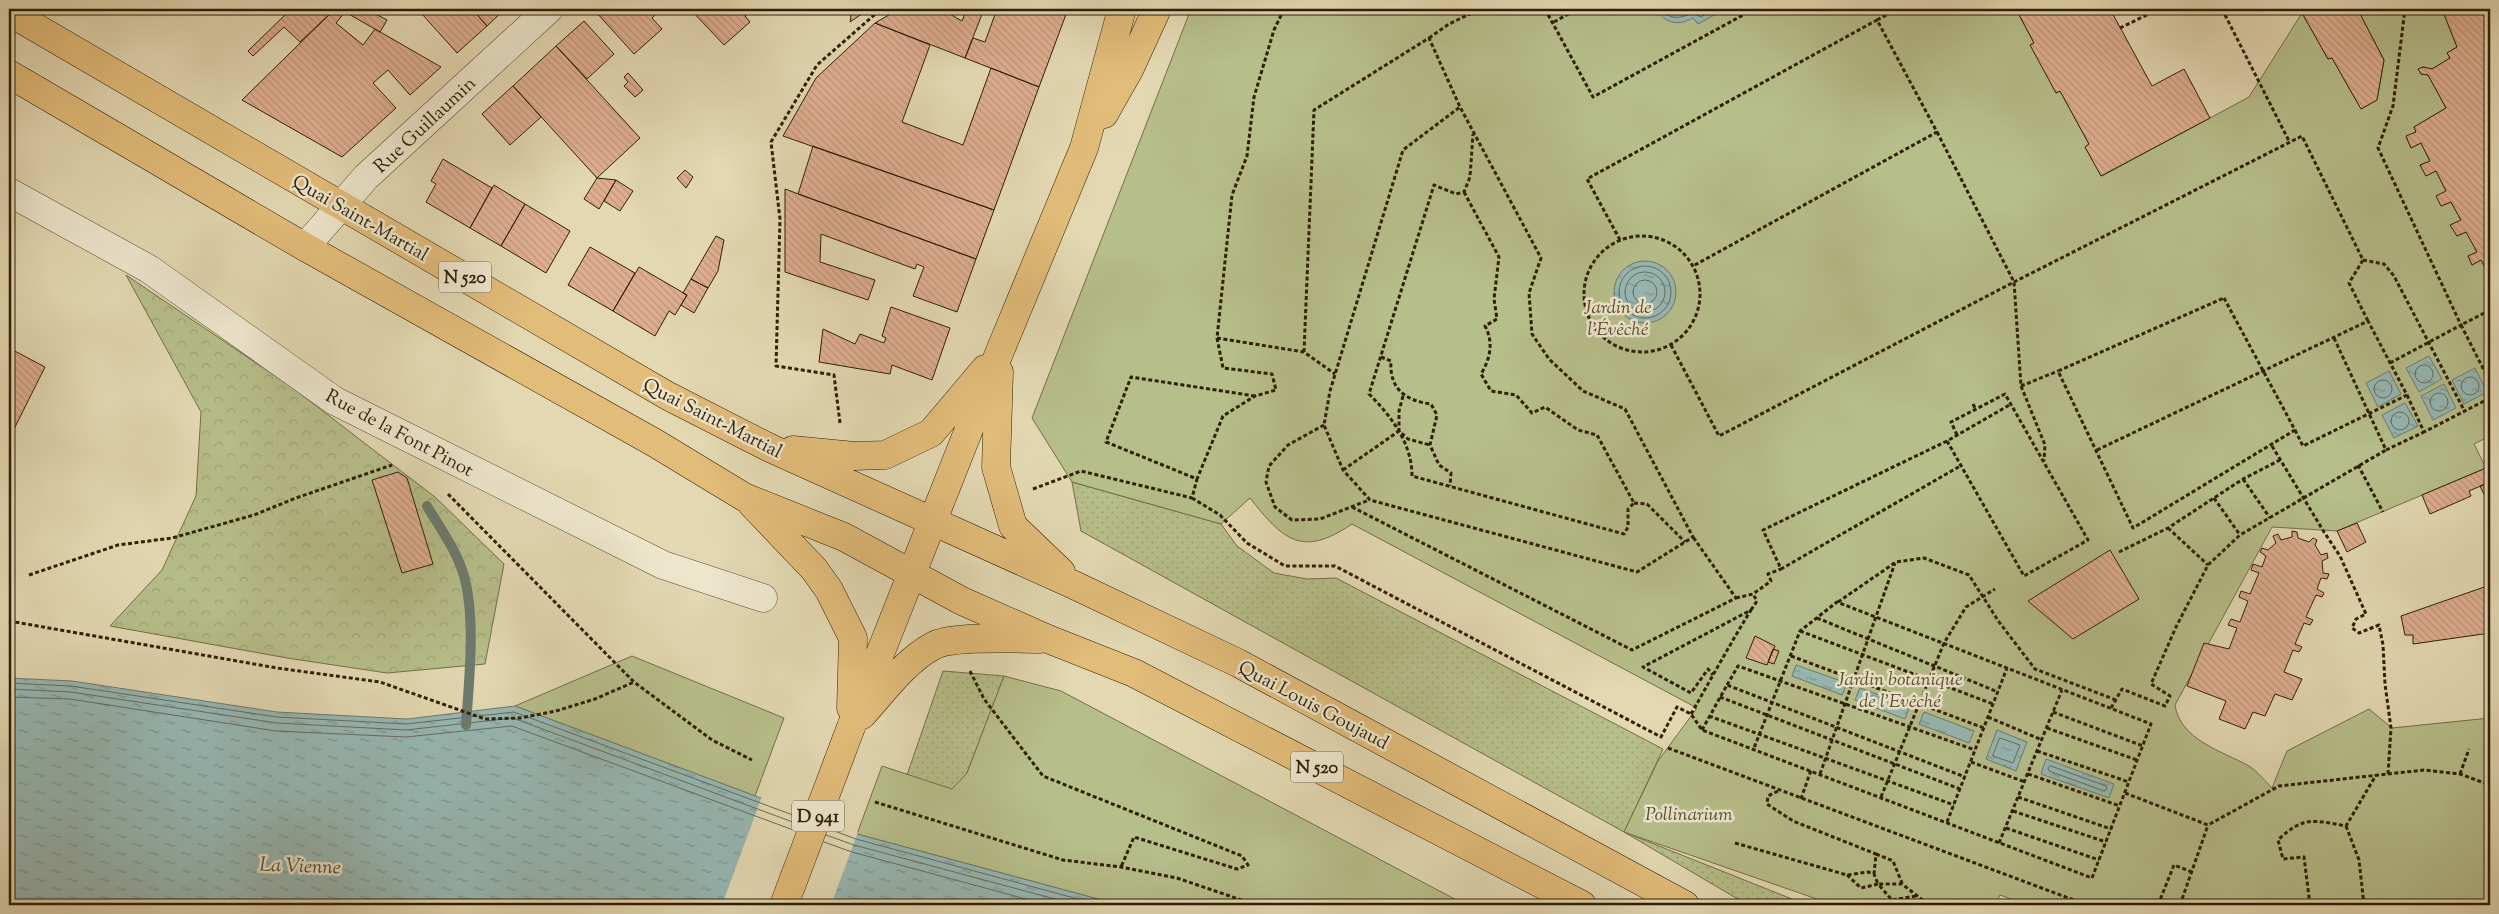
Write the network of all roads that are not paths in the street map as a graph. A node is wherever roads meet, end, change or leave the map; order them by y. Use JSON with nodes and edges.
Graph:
{"nodes":[{"id":1,"x":549,"y":9,"type":"edge"},
{"id":2,"x":1122,"y":9,"type":"edge"},
{"id":3,"x":1157,"y":9,"type":"edge"},
{"id":4,"x":9,"y":12,"type":"edge"},
{"id":5,"x":9,"y":74,"type":"edge"},
{"id":6,"x":1084,"y":148,"type":"junction"},
{"id":7,"x":9,"y":192,"type":"edge"},
{"id":8,"x":341,"y":205,"type":"junction"},
{"id":9,"x":306,"y":246,"type":"junction"},
{"id":10,"x":1000,"y":351,"type":"junction"},
{"id":11,"x":770,"y":448,"type":"junction"},
{"id":12,"x":744,"y":497,"type":"junction"},
{"id":13,"x":933,"y":521,"type":"junction"},
{"id":14,"x":912,"y":574,"type":"junction"},
{"id":15,"x":1074,"y":585,"type":"junction"},
{"id":16,"x":763,"y":598,"type":"dead end"},
{"id":17,"x":1048,"y":638,"type":"junction"},
{"id":18,"x":851,"y":727,"type":"junction"},
{"id":19,"x":784,"y":905,"type":"edge"},
{"id":20,"x":1582,"y":905,"type":"edge"},
{"id":21,"x":1685,"y":905,"type":"edge"}],
"edges":[{"from":1,"to":8,"type":"street","name":"Rue Guillaumin"},
{"from":2,"to":6,"type":"main road"},
{"from":3,"to":6,"type":"main road"},
{"from":4,"to":8,"type":"main road","name":"Quai Saint-Martial","number":"N 520"},
{"from":5,"to":9,"type":"main road","number":"N 520"},
{"from":6,"to":10,"type":"main road"},
{"from":7,"to":16,"type":"street","name":"Rue de la Font Pinot"},
{"from":8,"to":9,"type":"street","name":"Rue Guillaumin"},
{"from":8,"to":11,"type":"main road","name":"Quai Saint-Martial","number":"N 520"},
{"from":9,"to":12,"type":"main road","number":"N 520"},
{"from":10,"to":11,"type":"main road"},
{"from":10,"to":13,"type":"main road"},
{"from":10,"to":15,"type":"main road"},
{"from":11,"to":13,"type":"main road","name":"Quai Saint-Martial","number":"N 520"},
{"from":12,"to":14,"type":"main road","number":"N 520"},
{"from":12,"to":18,"type":"main road"},
{"from":13,"to":14,"type":"main road","number":"D 941"},
{"from":13,"to":15,"type":"main road","name":"Quai Louis Goujaud","number":"N 520"},
{"from":14,"to":17,"type":"main road","number":"N 520"},
{"from":14,"to":18,"type":"main road","number":"D 941"},
{"from":15,"to":21,"type":"main road","name":"Quai Louis Goujaud","number":"N 520"},
{"from":17,"to":18,"type":"main road"},
{"from":17,"to":20,"type":"main road","number":"N 520"},
{"from":18,"to":19,"type":"main road","number":"D 941","bridge":true}]}
